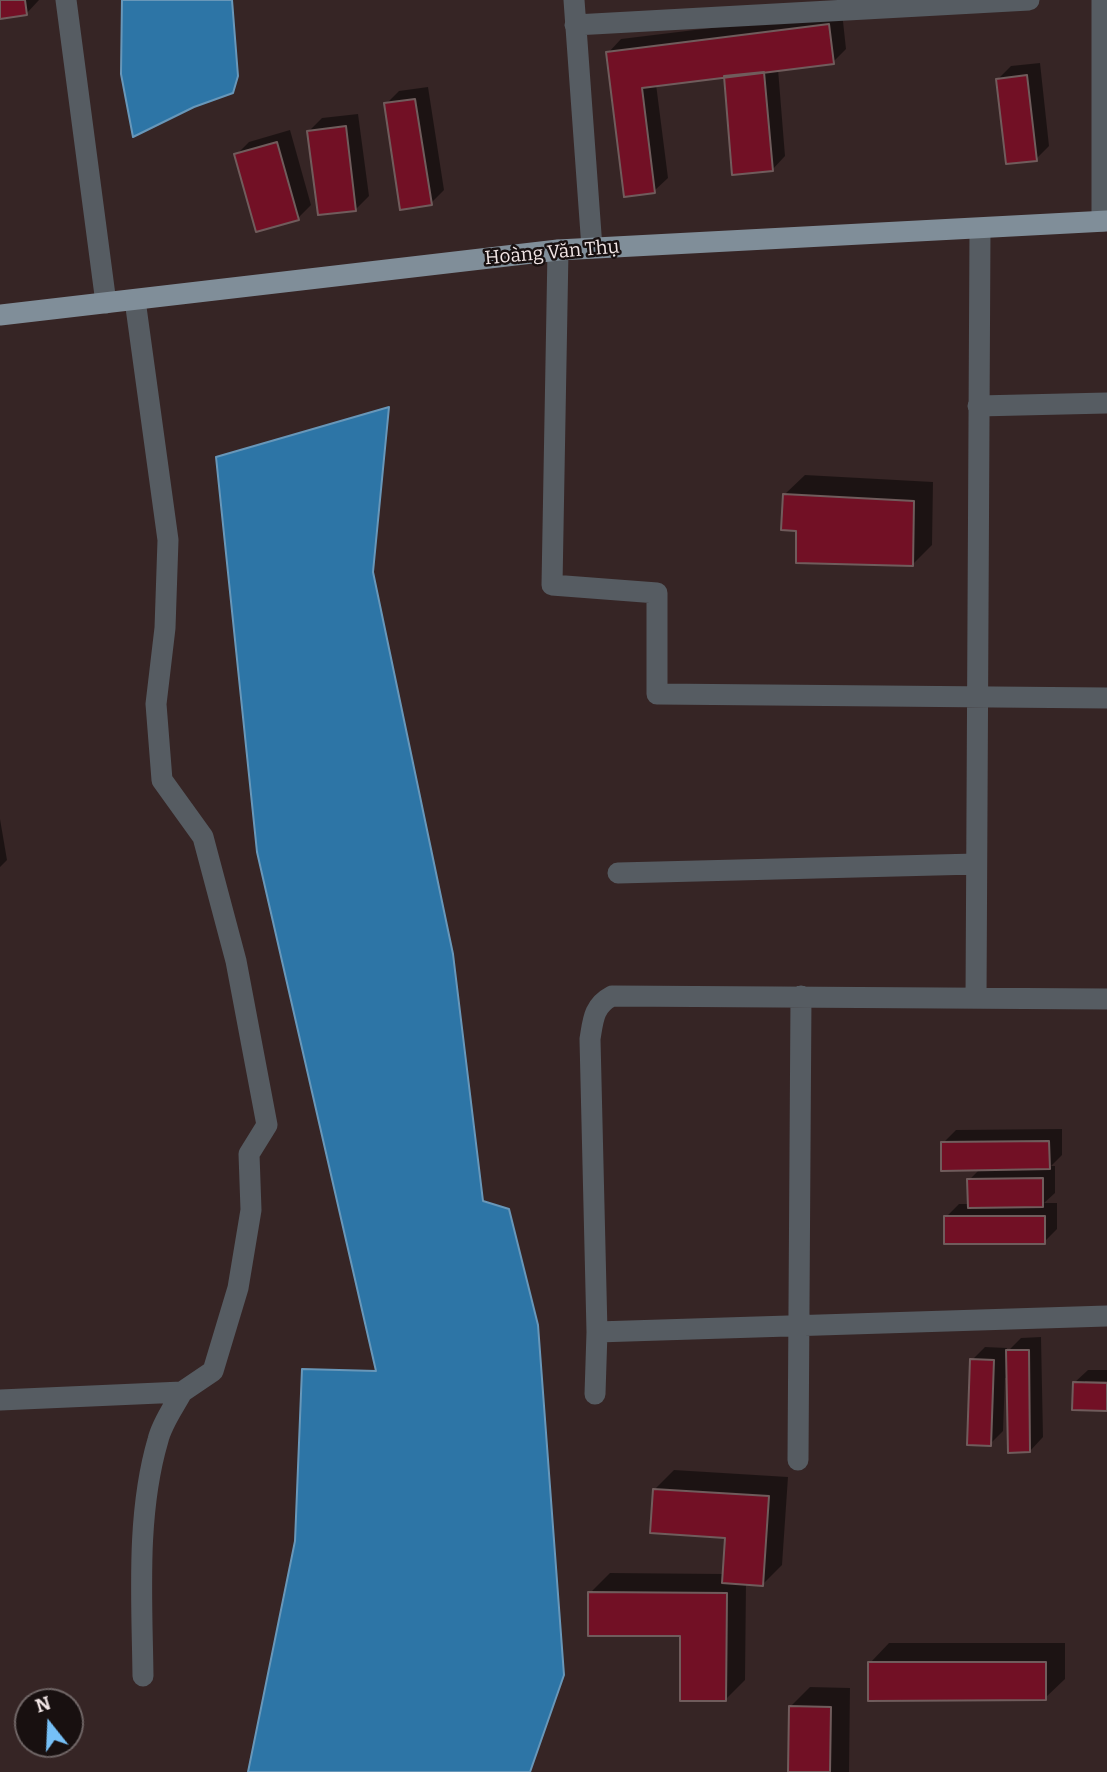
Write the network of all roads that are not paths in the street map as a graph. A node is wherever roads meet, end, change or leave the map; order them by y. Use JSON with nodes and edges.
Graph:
{"nodes":[{"id":1,"x":66,"y":0,"type":"edge"},
{"id":2,"x":573,"y":0,"type":"edge"},
{"id":3,"x":1029,"y":0,"type":"edge"},
{"id":4,"x":1102,"y":0,"type":"edge"},
{"id":5,"x":840,"y":5,"type":"edge"},
{"id":6,"x":575,"y":24,"type":"junction"},
{"id":7,"x":1105,"y":221,"type":"edge"},
{"id":8,"x":980,"y":229,"type":"junction"},
{"id":9,"x":592,"y":248,"type":"junction"},
{"id":10,"x":558,"y":250,"type":"junction"},
{"id":11,"x":135,"y":300,"type":"junction"},
{"id":12,"x":106,"y":303,"type":"junction"},
{"id":13,"x":0,"y":316,"type":"edge"},
{"id":14,"x":1107,"y":403,"type":"edge"},
{"id":15,"x":978,"y":406,"type":"junction"},
{"id":16,"x":977,"y":696,"type":"junction"},
{"id":17,"x":1107,"y":698,"type":"edge"},
{"id":18,"x":976,"y":864,"type":"junction"},
{"id":19,"x":618,"y":873,"type":"dead end"},
{"id":20,"x":802,"y":996,"type":"junction"},
{"id":21,"x":976,"y":998,"type":"junction"},
{"id":22,"x":1107,"y":999,"type":"edge"},
{"id":23,"x":1107,"y":1316,"type":"edge"},
{"id":24,"x":798,"y":1327,"type":"junction"},
{"id":25,"x":597,"y":1332,"type":"junction"},
{"id":26,"x":182,"y":1392,"type":"junction"},
{"id":27,"x":595,"y":1394,"type":"dead end"},
{"id":28,"x":0,"y":1400,"type":"edge"},
{"id":29,"x":798,"y":1460,"type":"dead end"},
{"id":30,"x":143,"y":1676,"type":"dead end"}],
"edges":[{"from":1,"to":12,"type":"street"},
{"from":2,"to":6,"type":"street"},
{"from":3,"to":5,"type":"street"},
{"from":4,"to":7,"type":"street"},
{"from":5,"to":6,"type":"street"},
{"from":6,"to":9,"type":"street"},
{"from":7,"to":8,"type":"main road","name":"Hoàng Văn Thụ"},
{"from":8,"to":9,"type":"main road","name":"Hoàng Văn Thụ"},
{"from":8,"to":15,"type":"street"},
{"from":9,"to":10,"type":"main road","name":"Hoàng Văn Thụ"},
{"from":10,"to":11,"type":"main road","name":"Hoàng Văn Thụ"},
{"from":10,"to":16,"type":"street"},
{"from":11,"to":12,"type":"main road","name":"Hoàng Văn Thụ"},
{"from":11,"to":26,"type":"street"},
{"from":12,"to":13,"type":"main road","name":"Hoàng Văn Thụ"},
{"from":14,"to":15,"type":"street"},
{"from":15,"to":16,"type":"street"},
{"from":16,"to":17,"type":"street"},
{"from":16,"to":18,"type":"street"},
{"from":18,"to":19,"type":"street"},
{"from":18,"to":21,"type":"street"},
{"from":20,"to":21,"type":"street"},
{"from":20,"to":24,"type":"street"},
{"from":20,"to":25,"type":"street"},
{"from":21,"to":22,"type":"street"},
{"from":23,"to":24,"type":"street"},
{"from":24,"to":25,"type":"street"},
{"from":24,"to":29,"type":"street"},
{"from":25,"to":27,"type":"street"},
{"from":26,"to":28,"type":"street"},
{"from":26,"to":30,"type":"street"}]}
